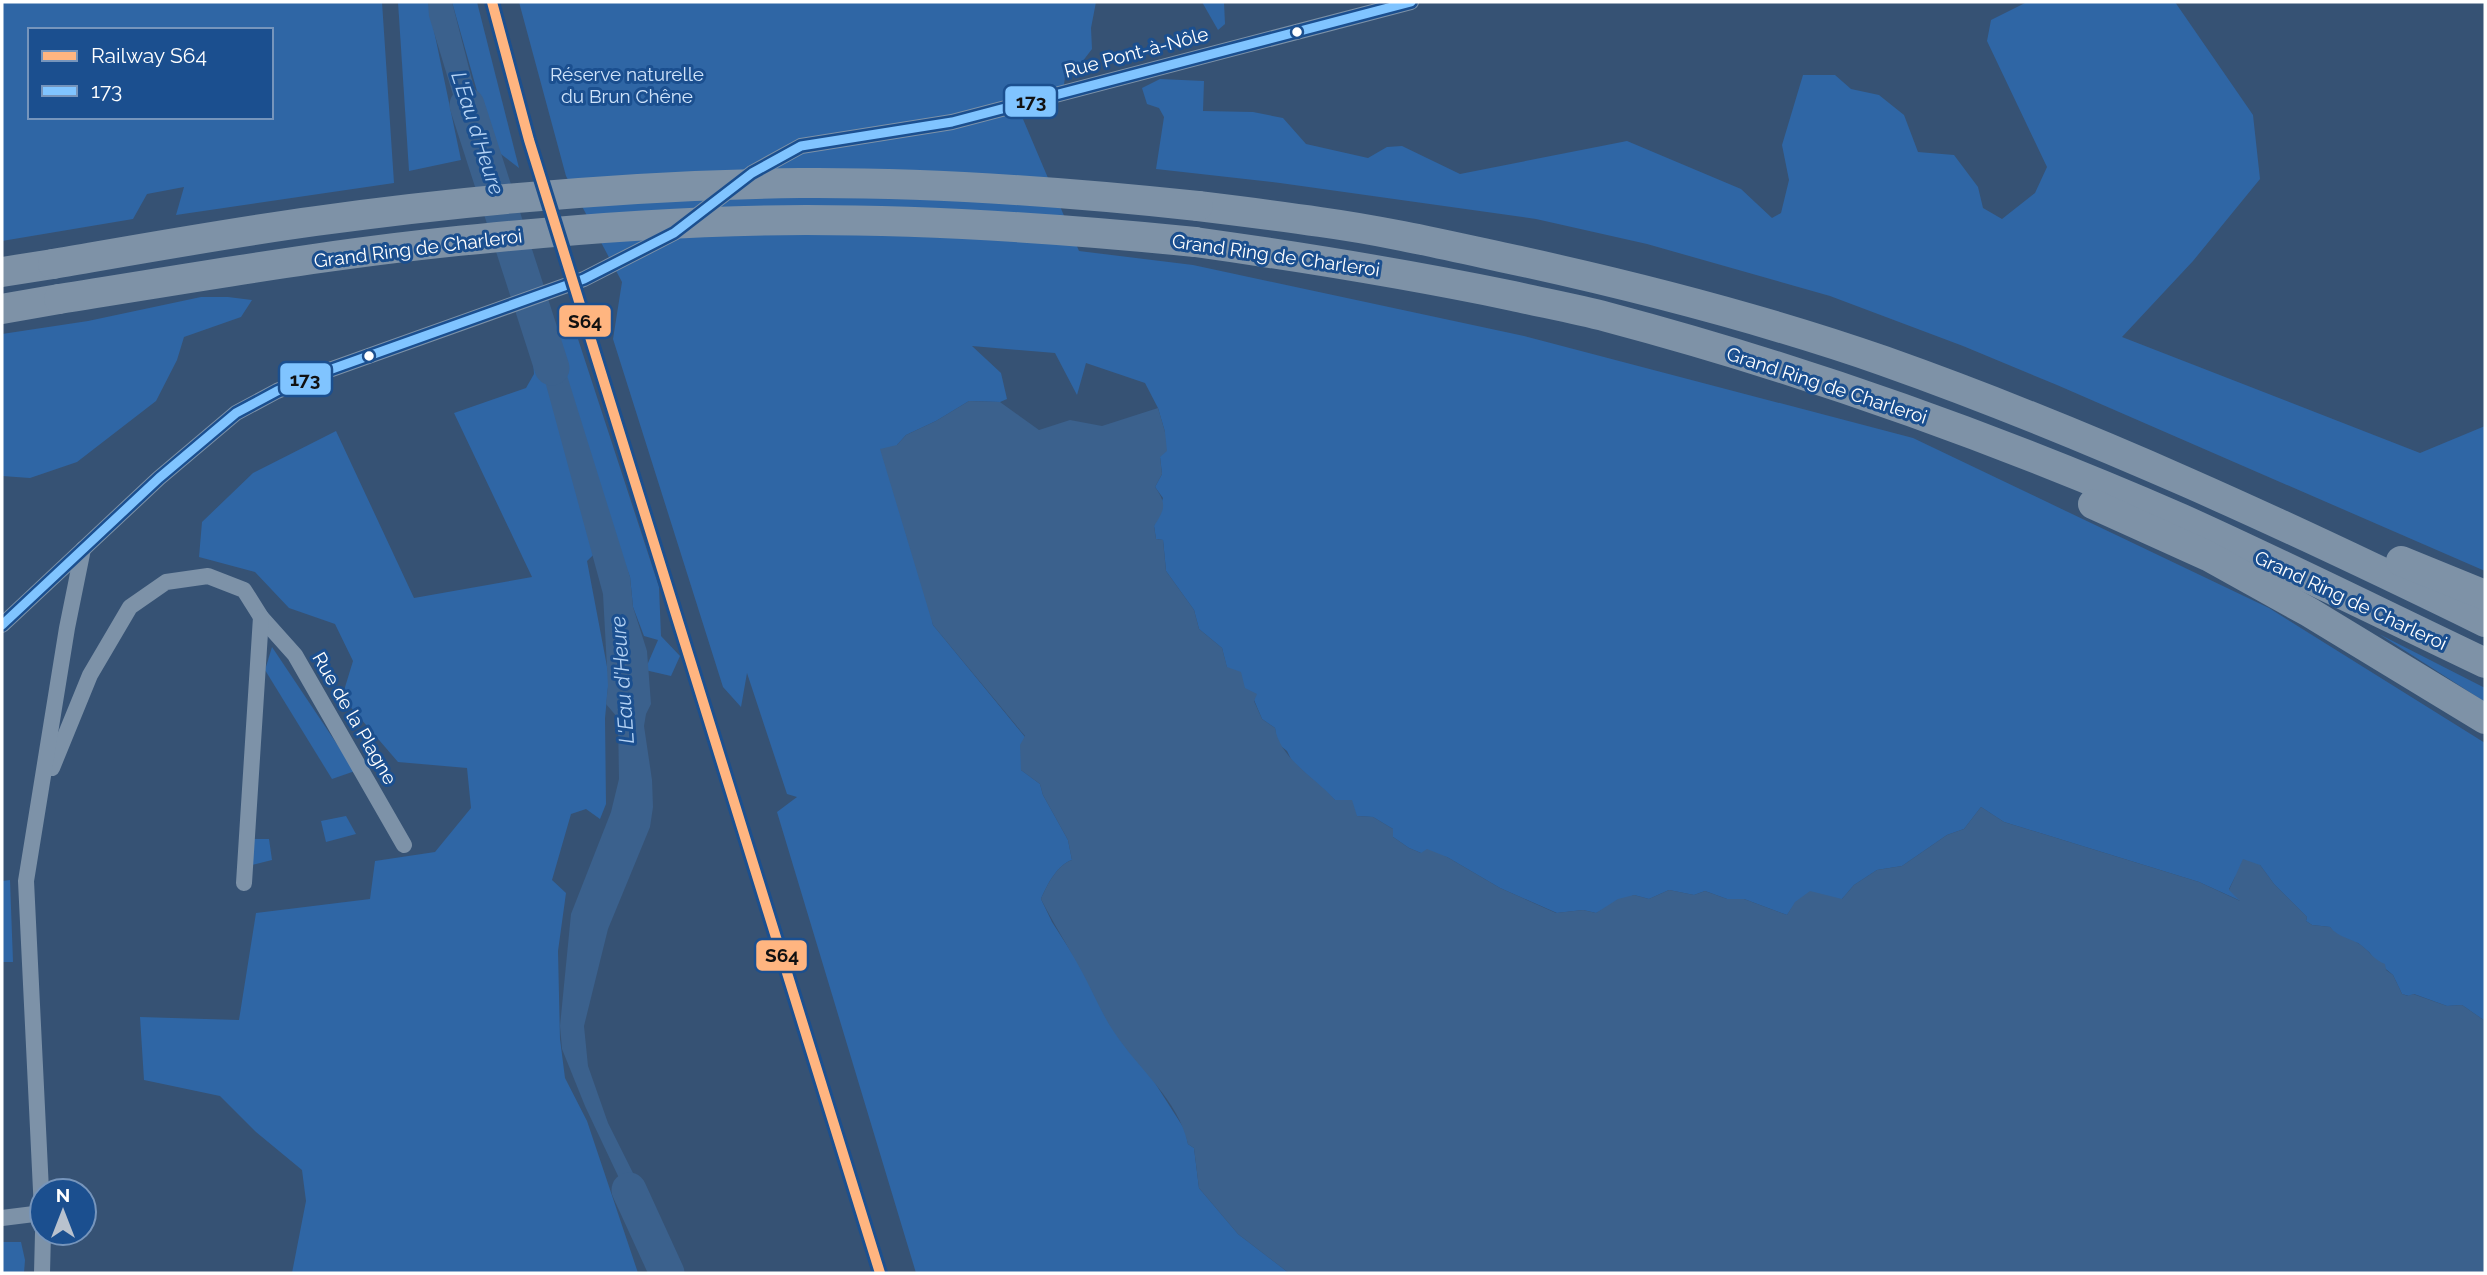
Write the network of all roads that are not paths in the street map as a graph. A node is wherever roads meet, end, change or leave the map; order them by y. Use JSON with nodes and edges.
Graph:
{"nodes":[{"id":1,"x":1411,"y":2,"type":"edge"},
{"id":2,"x":2,"y":272,"type":"edge"},
{"id":3,"x":2,"y":309,"type":"edge"},
{"id":4,"x":2022,"y":454,"type":"junction"},
{"id":5,"x":83,"y":549,"type":"junction"},
{"id":6,"x":2344,"y":553,"type":"junction"},
{"id":7,"x":2485,"y":595,"type":"edge"},
{"id":8,"x":261,"y":617,"type":"junction"},
{"id":9,"x":2485,"y":622,"type":"edge"},
{"id":10,"x":2,"y":625,"type":"edge"},
{"id":11,"x":2485,"y":663,"type":"edge"},
{"id":12,"x":2485,"y":719,"type":"edge"},
{"id":13,"x":42,"y":793,"type":"junction"},
{"id":14,"x":404,"y":845,"type":"dead end"},
{"id":15,"x":244,"y":883,"type":"dead end"},
{"id":16,"x":40,"y":1177,"type":"edge"},
{"id":17,"x":28,"y":1214,"type":"edge"},
{"id":18,"x":2,"y":1218,"type":"edge"},
{"id":19,"x":43,"y":1247,"type":"edge"},
{"id":20,"x":42,"y":1273,"type":"edge"}],
"edges":[{"from":1,"to":5,"type":"street","name":"Rue Pont-à-Nôle"},
{"from":2,"to":6,"type":"highway","name":"Grand Ring de Charleroi","bridge":true},
{"from":3,"to":4,"type":"highway","name":"Grand Ring de Charleroi","bridge":true},
{"from":4,"to":11,"type":"highway","name":"Grand Ring de Charleroi"},
{"from":4,"to":12,"type":"highway"},
{"from":5,"to":10,"type":"street","name":"Rue Pont-à-Nôle"},
{"from":5,"to":13,"type":"street","name":"Rue de la Plagne"},
{"from":6,"to":7,"type":"highway"},
{"from":6,"to":9,"type":"highway","name":"Grand Ring de Charleroi"},
{"from":8,"to":13,"type":"street","name":"Rue de la Plagne"},
{"from":8,"to":14,"type":"street","name":"Rue de la Plagne"},
{"from":8,"to":15,"type":"street"},
{"from":13,"to":16,"type":"street","name":"Rue de la Plagne"},
{"from":17,"to":18,"type":"street"},
{"from":19,"to":20,"type":"street"}]}
